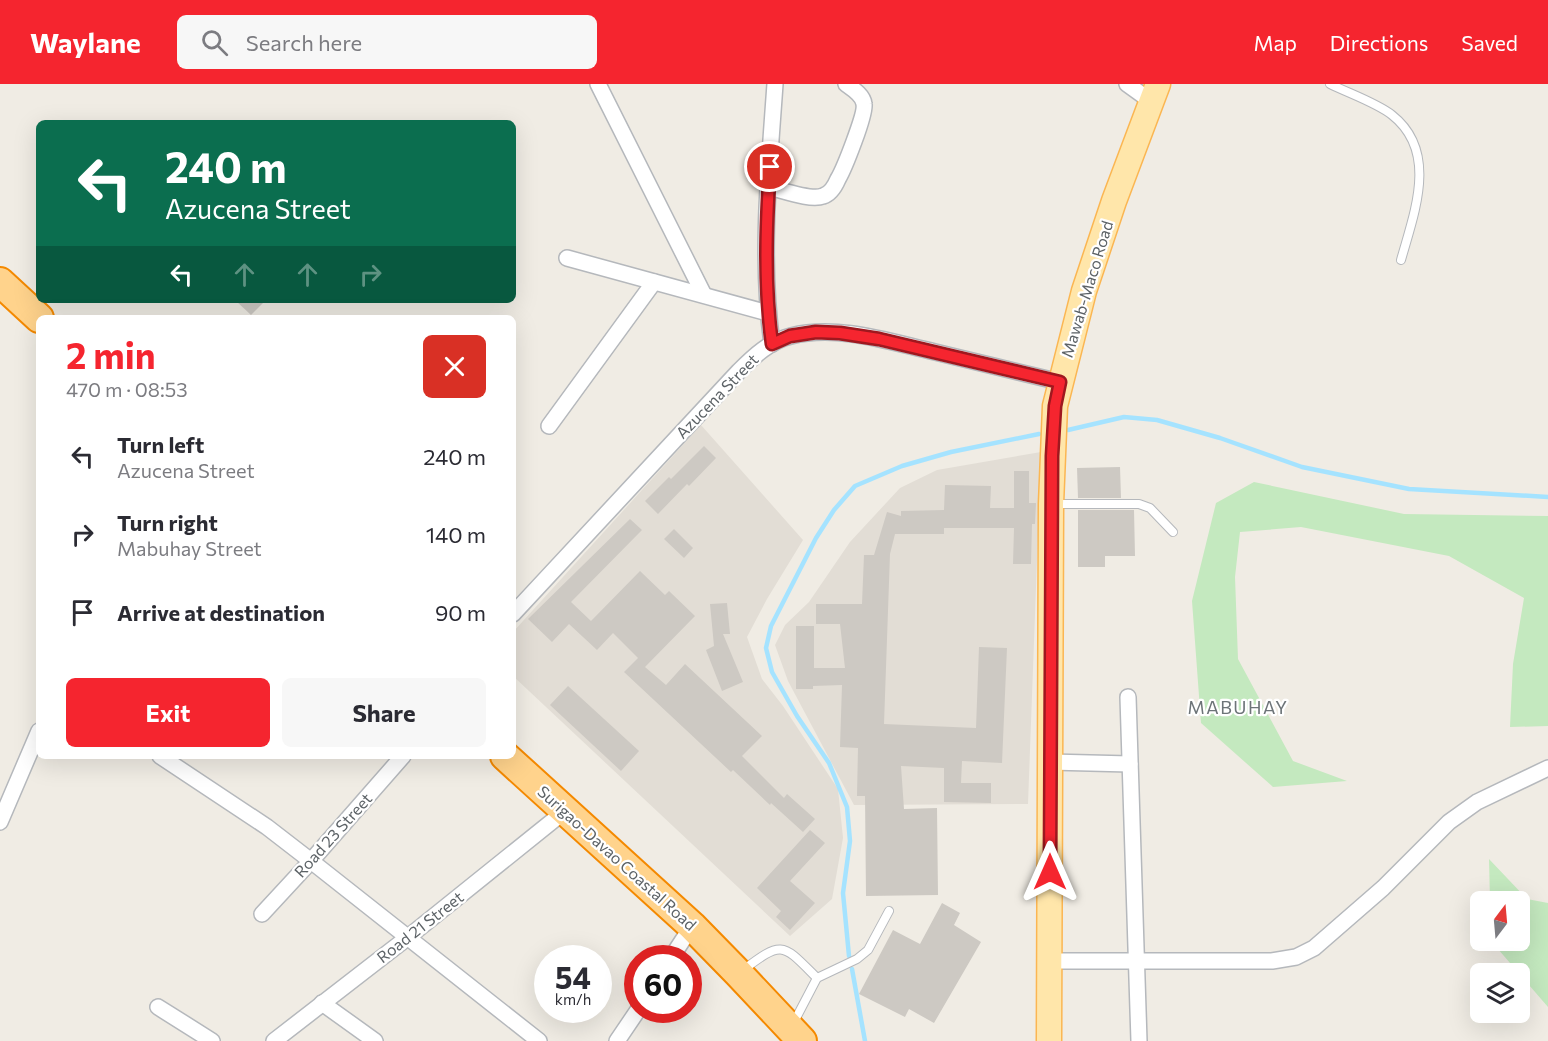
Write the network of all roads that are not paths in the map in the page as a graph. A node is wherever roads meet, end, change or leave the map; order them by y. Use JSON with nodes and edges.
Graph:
{"nodes":[{"id":1,"x":598,"y":84,"type":"edge"},
{"id":2,"x":771,"y":84,"type":"edge"},
{"id":3,"x":846,"y":84,"type":"edge"},
{"id":4,"x":1127,"y":84,"type":"edge"},
{"id":5,"x":1330,"y":84,"type":"edge"},
{"id":6,"x":1155,"y":93,"type":"edge"},
{"id":7,"x":768,"y":187,"type":"junction"},
{"id":8,"x":567,"y":258,"type":"dead end"},
{"id":9,"x":1401,"y":260,"type":"dead end"},
{"id":10,"x":0,"y":282,"type":"edge"},
{"id":11,"x":654,"y":282,"type":"junction"},
{"id":12,"x":704,"y":296,"type":"junction"},
{"id":13,"x":768,"y":313,"type":"junction"},
{"id":14,"x":36,"y":315,"type":"edge"},
{"id":15,"x":772,"y":344,"type":"junction"},
{"id":16,"x":1060,"y":382,"type":"junction"},
{"id":17,"x":549,"y":426,"type":"dead end"},
{"id":18,"x":1051,"y":504,"type":"junction"},
{"id":19,"x":1173,"y":532,"type":"dead end"},
{"id":20,"x":516,"y":611,"type":"edge"},
{"id":21,"x":1128,"y":697,"type":"dead end"},
{"id":22,"x":36,"y":738,"type":"edge"},
{"id":23,"x":164,"y":759,"type":"edge"},
{"id":24,"x":400,"y":759,"type":"edge"},
{"id":25,"x":508,"y":759,"type":"edge"},
{"id":26,"x":1050,"y":762,"type":"junction"},
{"id":27,"x":1130,"y":764,"type":"junction"},
{"id":28,"x":1548,"y":768,"type":"edge"},
{"id":29,"x":565,"y":812,"type":"junction"},
{"id":30,"x":0,"y":822,"type":"edge"},
{"id":31,"x":311,"y":861,"type":"junction"},
{"id":32,"x":889,"y":910,"type":"dead end"},
{"id":33,"x":262,"y":914,"type":"dead end"},
{"id":34,"x":692,"y":926,"type":"junction"},
{"id":35,"x":407,"y":938,"type":"junction"},
{"id":36,"x":680,"y":945,"type":"edge"},
{"id":37,"x":1049,"y":961,"type":"junction"},
{"id":38,"x":1136,"y":962,"type":"junction"},
{"id":39,"x":738,"y":973,"type":"junction"},
{"id":40,"x":817,"y":978,"type":"junction"},
{"id":41,"x":322,"y":1004,"type":"junction"},
{"id":42,"x":158,"y":1007,"type":"dead end"},
{"id":43,"x":629,"y":1023,"type":"edge"},
{"id":44,"x":791,"y":1037,"type":"edge"},
{"id":45,"x":212,"y":1041,"type":"edge"},
{"id":46,"x":274,"y":1041,"type":"edge"},
{"id":47,"x":375,"y":1041,"type":"edge"},
{"id":48,"x":539,"y":1041,"type":"edge"},
{"id":49,"x":617,"y":1041,"type":"edge"},
{"id":50,"x":1049,"y":1041,"type":"edge"},
{"id":51,"x":1139,"y":1041,"type":"edge"}],
"edges":[{"from":1,"to":12,"type":"street"},
{"from":2,"to":7,"type":"street"},
{"from":3,"to":7,"type":"street"},
{"from":4,"to":6,"type":"street"},
{"from":5,"to":9,"type":"lane"},
{"from":6,"to":16,"type":"main road","name":"Mawab-Maco Road"},
{"from":7,"to":13,"type":"street"},
{"from":8,"to":11,"type":"street"},
{"from":10,"to":14,"type":"highway"},
{"from":11,"to":12,"type":"street"},
{"from":11,"to":17,"type":"street"},
{"from":12,"to":13,"type":"street"},
{"from":13,"to":15,"type":"street"},
{"from":15,"to":16,"type":"street","name":"Azucena Street"},
{"from":15,"to":20,"type":"street","name":"Azucena Street"},
{"from":16,"to":18,"type":"main road","name":"Mawab-Maco Road"},
{"from":18,"to":19,"type":"lane"},
{"from":18,"to":26,"type":"main road","name":"Mawab-Maco Road"},
{"from":21,"to":27,"type":"street"},
{"from":22,"to":30,"type":"street"},
{"from":23,"to":31,"type":"street"},
{"from":24,"to":31,"type":"street","name":"Road 23 Street"},
{"from":25,"to":29,"type":"highway","name":"Surigao-Davao Coastal Road"},
{"from":26,"to":27,"type":"street"},
{"from":26,"to":37,"type":"main road","name":"Mawab-Maco Road"},
{"from":27,"to":38,"type":"street"},
{"from":28,"to":38,"type":"street"},
{"from":29,"to":34,"type":"highway","name":"Surigao-Davao Coastal Road"},
{"from":29,"to":35,"type":"street","name":"Road 21 Street"},
{"from":31,"to":33,"type":"street","name":"Road 23 Street"},
{"from":31,"to":35,"type":"street"},
{"from":32,"to":40,"type":"lane"},
{"from":34,"to":36,"type":"street"},
{"from":34,"to":39,"type":"highway","name":"Surigao-Davao Coastal Road"},
{"from":35,"to":41,"type":"street","name":"Road 21 Street"},
{"from":35,"to":48,"type":"street"},
{"from":37,"to":38,"type":"street"},
{"from":37,"to":50,"type":"main road","name":"Mawab-Maco Road"},
{"from":38,"to":51,"type":"street"},
{"from":39,"to":40,"type":"lane"},
{"from":39,"to":44,"type":"highway","name":"Surigao-Davao Coastal Road"},
{"from":40,"to":44,"type":"lane"},
{"from":41,"to":46,"type":"street","name":"Road 21 Street"},
{"from":41,"to":47,"type":"street"},
{"from":42,"to":45,"type":"street"},
{"from":43,"to":49,"type":"street"}]}
